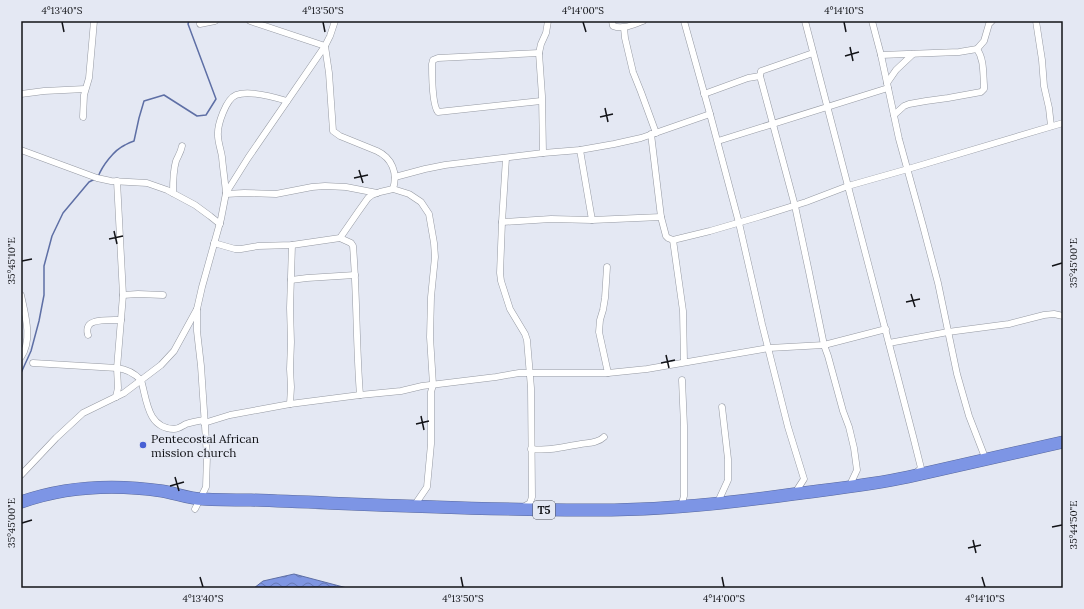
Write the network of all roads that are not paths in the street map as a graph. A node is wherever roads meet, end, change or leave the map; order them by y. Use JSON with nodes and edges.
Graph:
{"nodes":[{"id":1,"x":94,"y":21,"type":"edge"},
{"id":2,"x":215,"y":21,"type":"edge"},
{"id":3,"x":250,"y":21,"type":"edge"},
{"id":4,"x":335,"y":21,"type":"edge"},
{"id":5,"x":548,"y":21,"type":"edge"},
{"id":6,"x":612,"y":21,"type":"edge"},
{"id":7,"x":644,"y":21,"type":"edge"},
{"id":8,"x":684,"y":21,"type":"edge"},
{"id":9,"x":805,"y":21,"type":"edge"},
{"id":10,"x":872,"y":21,"type":"edge"},
{"id":11,"x":992,"y":21,"type":"edge"},
{"id":12,"x":1036,"y":21,"type":"edge"},
{"id":13,"x":200,"y":24,"type":"dead end"},
{"id":14,"x":624,"y":28,"type":"junction"},
{"id":15,"x":325,"y":46,"type":"junction"},
{"id":16,"x":977,"y":49,"type":"junction"},
{"id":17,"x":539,"y":52,"type":"junction"},
{"id":18,"x":813,"y":53,"type":"junction"},
{"id":19,"x":913,"y":54,"type":"junction"},
{"id":20,"x":881,"y":55,"type":"junction"},
{"id":21,"x":760,"y":76,"type":"junction"},
{"id":22,"x":888,"y":85,"type":"junction"},
{"id":23,"x":85,"y":89,"type":"junction"},
{"id":24,"x":21,"y":94,"type":"edge"},
{"id":25,"x":704,"y":94,"type":"junction"},
{"id":26,"x":287,"y":101,"type":"junction"},
{"id":27,"x":541,"y":101,"type":"junction"},
{"id":28,"x":828,"y":106,"type":"junction"},
{"id":29,"x":710,"y":114,"type":"junction"},
{"id":30,"x":894,"y":115,"type":"junction"},
{"id":31,"x":83,"y":117,"type":"dead end"},
{"id":32,"x":1063,"y":123,"type":"edge"},
{"id":33,"x":773,"y":124,"type":"junction"},
{"id":34,"x":1051,"y":126,"type":"junction"},
{"id":35,"x":654,"y":134,"type":"junction"},
{"id":36,"x":718,"y":141,"type":"junction"},
{"id":37,"x":182,"y":146,"type":"dead end"},
{"id":38,"x":21,"y":150,"type":"edge"},
{"id":39,"x":580,"y":150,"type":"junction"},
{"id":40,"x":543,"y":153,"type":"junction"},
{"id":41,"x":506,"y":158,"type":"junction"},
{"id":42,"x":908,"y":169,"type":"junction"},
{"id":43,"x":395,"y":177,"type":"junction"},
{"id":44,"x":117,"y":181,"type":"junction"},
{"id":45,"x":848,"y":186,"type":"junction"},
{"id":46,"x":393,"y":189,"type":"junction"},
{"id":47,"x":173,"y":193,"type":"junction"},
{"id":48,"x":376,"y":193,"type":"junction"},
{"id":49,"x":226,"y":194,"type":"junction"},
{"id":50,"x":795,"y":206,"type":"junction"},
{"id":51,"x":661,"y":217,"type":"junction"},
{"id":52,"x":592,"y":220,"type":"junction"},
{"id":53,"x":502,"y":222,"type":"junction"},
{"id":54,"x":739,"y":222,"type":"junction"},
{"id":55,"x":220,"y":224,"type":"junction"},
{"id":56,"x":340,"y":238,"type":"junction"},
{"id":57,"x":673,"y":240,"type":"junction"},
{"id":58,"x":214,"y":243,"type":"junction"},
{"id":59,"x":292,"y":245,"type":"junction"},
{"id":60,"x":607,"y":267,"type":"dead end"},
{"id":61,"x":355,"y":275,"type":"junction"},
{"id":62,"x":291,"y":280,"type":"junction"},
{"id":63,"x":21,"y":295,"type":"edge"},
{"id":64,"x":123,"y":295,"type":"junction"},
{"id":65,"x":163,"y":295,"type":"dead end"},
{"id":66,"x":197,"y":309,"type":"junction"},
{"id":67,"x":1063,"y":316,"type":"edge"},
{"id":68,"x":121,"y":320,"type":"junction"},
{"id":69,"x":886,"y":329,"type":"junction"},
{"id":70,"x":948,"y":332,"type":"junction"},
{"id":71,"x":88,"y":335,"type":"dead end"},
{"id":72,"x":889,"y":343,"type":"junction"},
{"id":73,"x":824,"y":345,"type":"junction"},
{"id":74,"x":769,"y":348,"type":"junction"},
{"id":75,"x":21,"y":358,"type":"edge"},
{"id":76,"x":684,"y":362,"type":"junction"},
{"id":77,"x":33,"y":363,"type":"dead end"},
{"id":78,"x":117,"y":368,"type":"junction"},
{"id":79,"x":608,"y":372,"type":"junction"},
{"id":80,"x":530,"y":373,"type":"junction"},
{"id":81,"x":141,"y":380,"type":"junction"},
{"id":82,"x":682,"y":380,"type":"dead end"},
{"id":83,"x":433,"y":385,"type":"junction"},
{"id":84,"x":360,"y":395,"type":"junction"},
{"id":85,"x":116,"y":398,"type":"junction"},
{"id":86,"x":290,"y":404,"type":"junction"},
{"id":87,"x":722,"y":407,"type":"dead end"},
{"id":88,"x":204,"y":421,"type":"junction"},
{"id":89,"x":604,"y":437,"type":"dead end"},
{"id":90,"x":1063,"y":442,"type":"edge"},
{"id":91,"x":532,"y":449,"type":"junction"},
{"id":92,"x":986,"y":460,"type":"junction"},
{"id":93,"x":21,"y":475,"type":"edge"},
{"id":94,"x":914,"y":475,"type":"junction"},
{"id":95,"x":849,"y":487,"type":"junction"},
{"id":96,"x":794,"y":494,"type":"junction"},
{"id":97,"x":21,"y":502,"type":"edge"},
{"id":98,"x":197,"y":504,"type":"junction"},
{"id":99,"x":717,"y":504,"type":"junction"},
{"id":100,"x":414,"y":506,"type":"junction"},
{"id":101,"x":670,"y":508,"type":"junction"},
{"id":102,"x":518,"y":509,"type":"junction"}],
"edges":[{"from":1,"to":23,"type":"street"},
{"from":2,"to":13,"type":"street"},
{"from":3,"to":15,"type":"street"},
{"from":4,"to":15,"type":"street"},
{"from":5,"to":17,"type":"street"},
{"from":6,"to":14,"type":"street"},
{"from":7,"to":14,"type":"street"},
{"from":8,"to":25,"type":"street"},
{"from":9,"to":18,"type":"street"},
{"from":10,"to":20,"type":"street"},
{"from":11,"to":16,"type":"street"},
{"from":12,"to":34,"type":"street"},
{"from":14,"to":35,"type":"street"},
{"from":15,"to":26,"type":"street"},
{"from":15,"to":43,"type":"street"},
{"from":16,"to":19,"type":"street"},
{"from":16,"to":30,"type":"street"},
{"from":17,"to":27,"type":"street"},
{"from":17,"to":27,"type":"street"},
{"from":18,"to":21,"type":"street"},
{"from":18,"to":28,"type":"street"},
{"from":19,"to":20,"type":"street"},
{"from":19,"to":22,"type":"street"},
{"from":20,"to":22,"type":"street"},
{"from":21,"to":25,"type":"street"},
{"from":21,"to":33,"type":"street"},
{"from":22,"to":28,"type":"street"},
{"from":22,"to":30,"type":"street"},
{"from":23,"to":24,"type":"street"},
{"from":23,"to":31,"type":"street"},
{"from":25,"to":29,"type":"street"},
{"from":26,"to":49,"type":"street"},
{"from":26,"to":49,"type":"street"},
{"from":27,"to":40,"type":"street"},
{"from":28,"to":33,"type":"street"},
{"from":28,"to":45,"type":"street"},
{"from":29,"to":35,"type":"street"},
{"from":29,"to":36,"type":"street"},
{"from":30,"to":42,"type":"street"},
{"from":32,"to":34,"type":"street"},
{"from":33,"to":36,"type":"street"},
{"from":33,"to":50,"type":"street"},
{"from":34,"to":42,"type":"street"},
{"from":35,"to":39,"type":"street"},
{"from":35,"to":51,"type":"street"},
{"from":36,"to":54,"type":"street"},
{"from":37,"to":47,"type":"street"},
{"from":38,"to":44,"type":"street"},
{"from":39,"to":40,"type":"street"},
{"from":39,"to":52,"type":"street"},
{"from":40,"to":41,"type":"street"},
{"from":41,"to":43,"type":"street"},
{"from":41,"to":53,"type":"street"},
{"from":42,"to":45,"type":"street"},
{"from":42,"to":70,"type":"street"},
{"from":43,"to":46,"type":"street"},
{"from":44,"to":47,"type":"street"},
{"from":44,"to":64,"type":"street"},
{"from":45,"to":50,"type":"street"},
{"from":45,"to":69,"type":"street"},
{"from":46,"to":48,"type":"street"},
{"from":46,"to":83,"type":"street"},
{"from":47,"to":55,"type":"street"},
{"from":48,"to":49,"type":"street"},
{"from":48,"to":56,"type":"street"},
{"from":49,"to":55,"type":"street"},
{"from":50,"to":54,"type":"street"},
{"from":50,"to":73,"type":"street"},
{"from":51,"to":52,"type":"street"},
{"from":51,"to":57,"type":"street"},
{"from":52,"to":53,"type":"street"},
{"from":53,"to":80,"type":"street"},
{"from":54,"to":57,"type":"street"},
{"from":54,"to":74,"type":"street"},
{"from":55,"to":58,"type":"street"},
{"from":56,"to":59,"type":"street"},
{"from":56,"to":61,"type":"street"},
{"from":57,"to":76,"type":"street"},
{"from":58,"to":59,"type":"street"},
{"from":58,"to":66,"type":"street"},
{"from":59,"to":62,"type":"street"},
{"from":60,"to":79,"type":"street"},
{"from":61,"to":62,"type":"street"},
{"from":61,"to":84,"type":"street"},
{"from":62,"to":86,"type":"street"},
{"from":63,"to":75,"type":"street"},
{"from":64,"to":65,"type":"street"},
{"from":64,"to":68,"type":"street"},
{"from":66,"to":81,"type":"street"},
{"from":66,"to":88,"type":"street"},
{"from":67,"to":70,"type":"street"},
{"from":68,"to":71,"type":"street"},
{"from":68,"to":78,"type":"street"},
{"from":69,"to":72,"type":"street"},
{"from":69,"to":73,"type":"street"},
{"from":70,"to":72,"type":"street"},
{"from":70,"to":92,"type":"street"},
{"from":72,"to":94,"type":"street"},
{"from":73,"to":74,"type":"street"},
{"from":73,"to":95,"type":"street"},
{"from":74,"to":76,"type":"street"},
{"from":74,"to":96,"type":"street"},
{"from":76,"to":79,"type":"street"},
{"from":77,"to":78,"type":"street"},
{"from":78,"to":81,"type":"street"},
{"from":78,"to":85,"type":"street"},
{"from":79,"to":80,"type":"street"},
{"from":80,"to":83,"type":"street"},
{"from":80,"to":91,"type":"street"},
{"from":81,"to":85,"type":"street"},
{"from":81,"to":88,"type":"street"},
{"from":82,"to":101,"type":"street"},
{"from":83,"to":84,"type":"street"},
{"from":83,"to":100,"type":"street"},
{"from":84,"to":86,"type":"street"},
{"from":85,"to":93,"type":"street"},
{"from":86,"to":88,"type":"street"},
{"from":87,"to":99,"type":"street"},
{"from":88,"to":98,"type":"street"},
{"from":89,"to":91,"type":"street"},
{"from":90,"to":92,"type":"highway","number":"T5"},
{"from":91,"to":102,"type":"street"},
{"from":92,"to":94,"type":"highway","number":"T5"},
{"from":94,"to":95,"type":"highway","number":"T5"},
{"from":95,"to":96,"type":"highway","number":"T5"},
{"from":96,"to":99,"type":"highway","number":"T5"},
{"from":97,"to":98,"type":"highway","number":"T5"},
{"from":98,"to":100,"type":"highway","number":"T5"},
{"from":99,"to":101,"type":"highway","number":"T5"},
{"from":100,"to":102,"type":"highway","number":"T5"},
{"from":101,"to":102,"type":"highway","number":"T5"}]}
